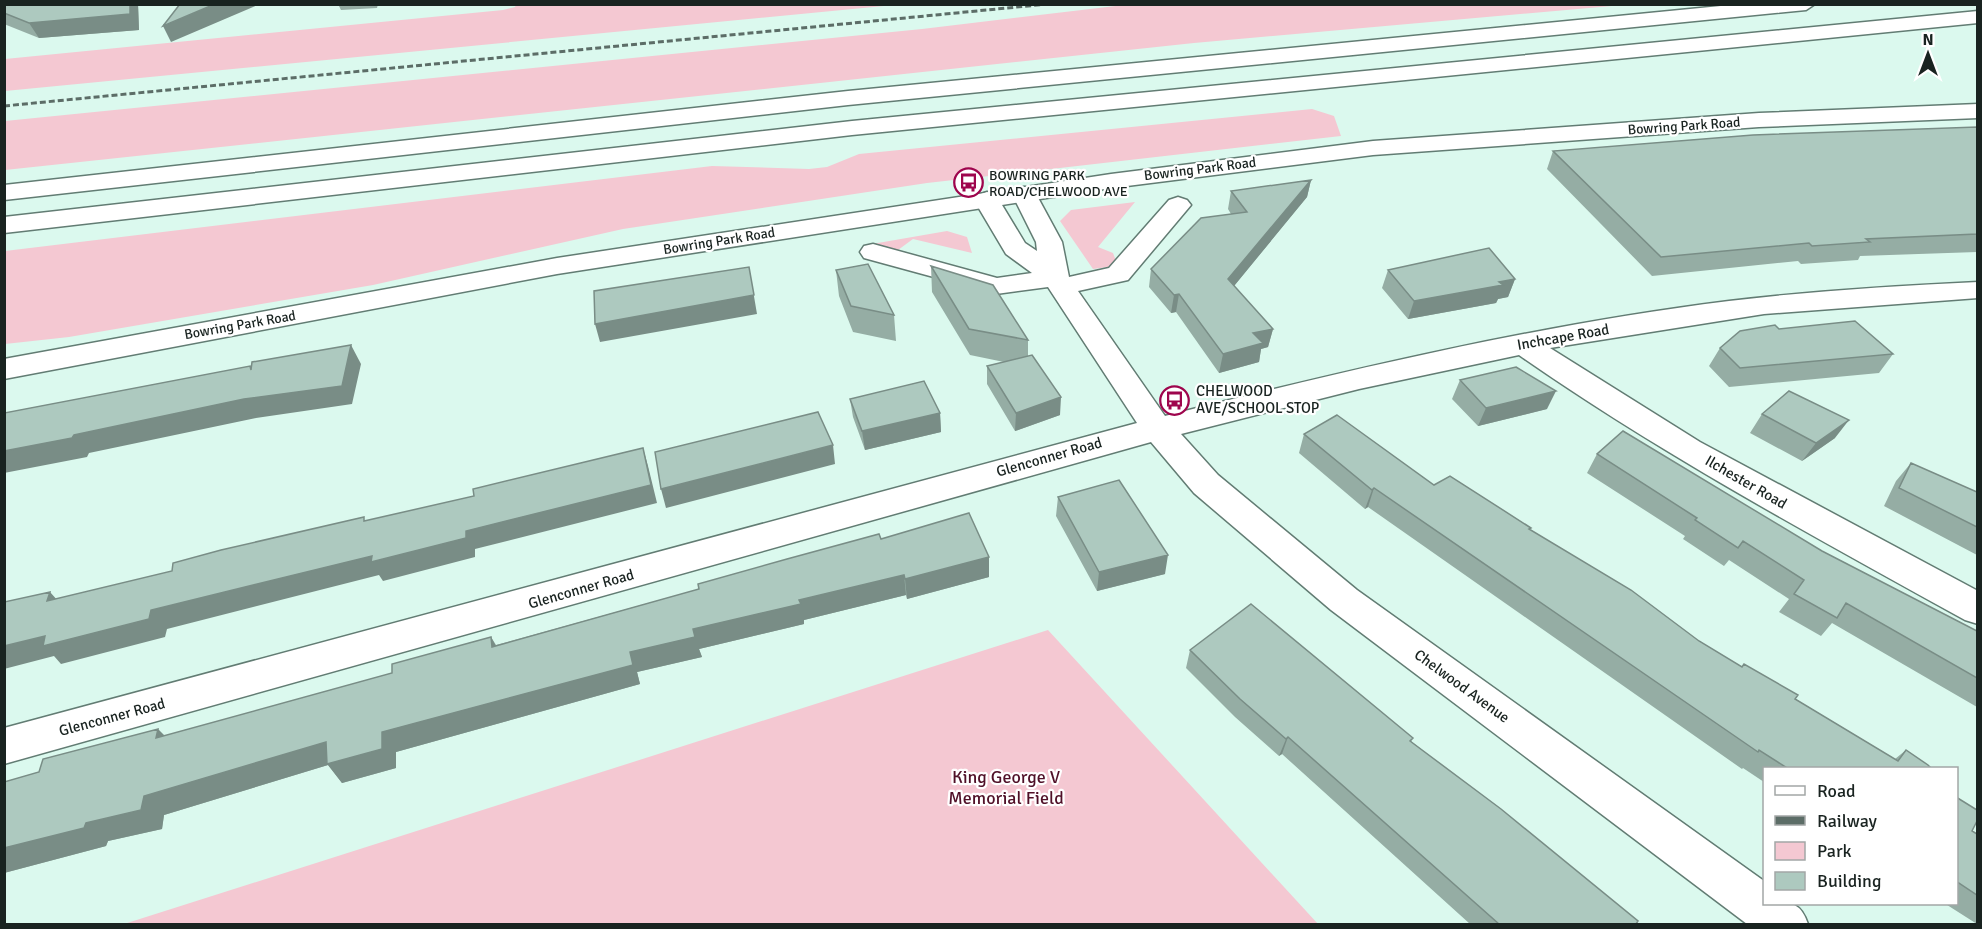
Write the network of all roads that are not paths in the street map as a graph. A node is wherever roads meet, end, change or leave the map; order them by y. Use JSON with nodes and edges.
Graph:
{"nodes":[{"id":1,"x":1806,"y":4,"type":"edge"},
{"id":2,"x":1977,"y":16,"type":"edge"},
{"id":3,"x":1977,"y":37,"type":"edge"},
{"id":4,"x":1375,"y":75,"type":"junction"},
{"id":5,"x":1977,"y":111,"type":"edge"},
{"id":6,"x":4,"y":193,"type":"edge"},
{"id":7,"x":1024,"y":194,"type":"junction"},
{"id":8,"x":987,"y":200,"type":"junction"},
{"id":9,"x":1178,"y":205,"type":"dead end"},
{"id":10,"x":4,"y":225,"type":"edge"},
{"id":11,"x":873,"y":252,"type":"dead end"},
{"id":12,"x":1057,"y":280,"type":"junction"},
{"id":13,"x":1977,"y":290,"type":"edge"},
{"id":14,"x":1522,"y":344,"type":"junction"},
{"id":15,"x":110,"y":349,"type":"junction"},
{"id":16,"x":4,"y":360,"type":"edge"},
{"id":17,"x":4,"y":369,"type":"edge"},
{"id":18,"x":1156,"y":427,"type":"junction"},
{"id":19,"x":1977,"y":609,"type":"edge"},
{"id":20,"x":4,"y":746,"type":"edge"},
{"id":21,"x":1785,"y":924,"type":"edge"}],
"edges":[{"from":1,"to":6,"type":"main road"},
{"from":2,"to":4,"type":"main road"},
{"from":3,"to":4,"type":"main road"},
{"from":4,"to":10,"type":"main road"},
{"from":5,"to":7,"type":"main road","name":"Bowring Park Road"},
{"from":7,"to":8,"type":"main road","name":"Bowring Park Road"},
{"from":7,"to":12,"type":"main road"},
{"from":8,"to":12,"type":"main road"},
{"from":8,"to":15,"type":"main road","name":"Bowring Park Road"},
{"from":9,"to":12,"type":"main road"},
{"from":11,"to":12,"type":"main road"},
{"from":12,"to":18,"type":"main road","name":"Chelwood Avenue"},
{"from":13,"to":14,"type":"main road","name":"Inchcape Road"},
{"from":14,"to":18,"type":"main road","name":"Inchcape Road"},
{"from":14,"to":19,"type":"main road","name":"Ilchester Road"},
{"from":15,"to":16,"type":"main road","name":"Bowring Park Road"},
{"from":15,"to":17,"type":"main road","name":"Bowring Park Road"},
{"from":18,"to":20,"type":"main road","name":"Glenconner Road"},
{"from":18,"to":21,"type":"main road","name":"Chelwood Avenue"}]}
